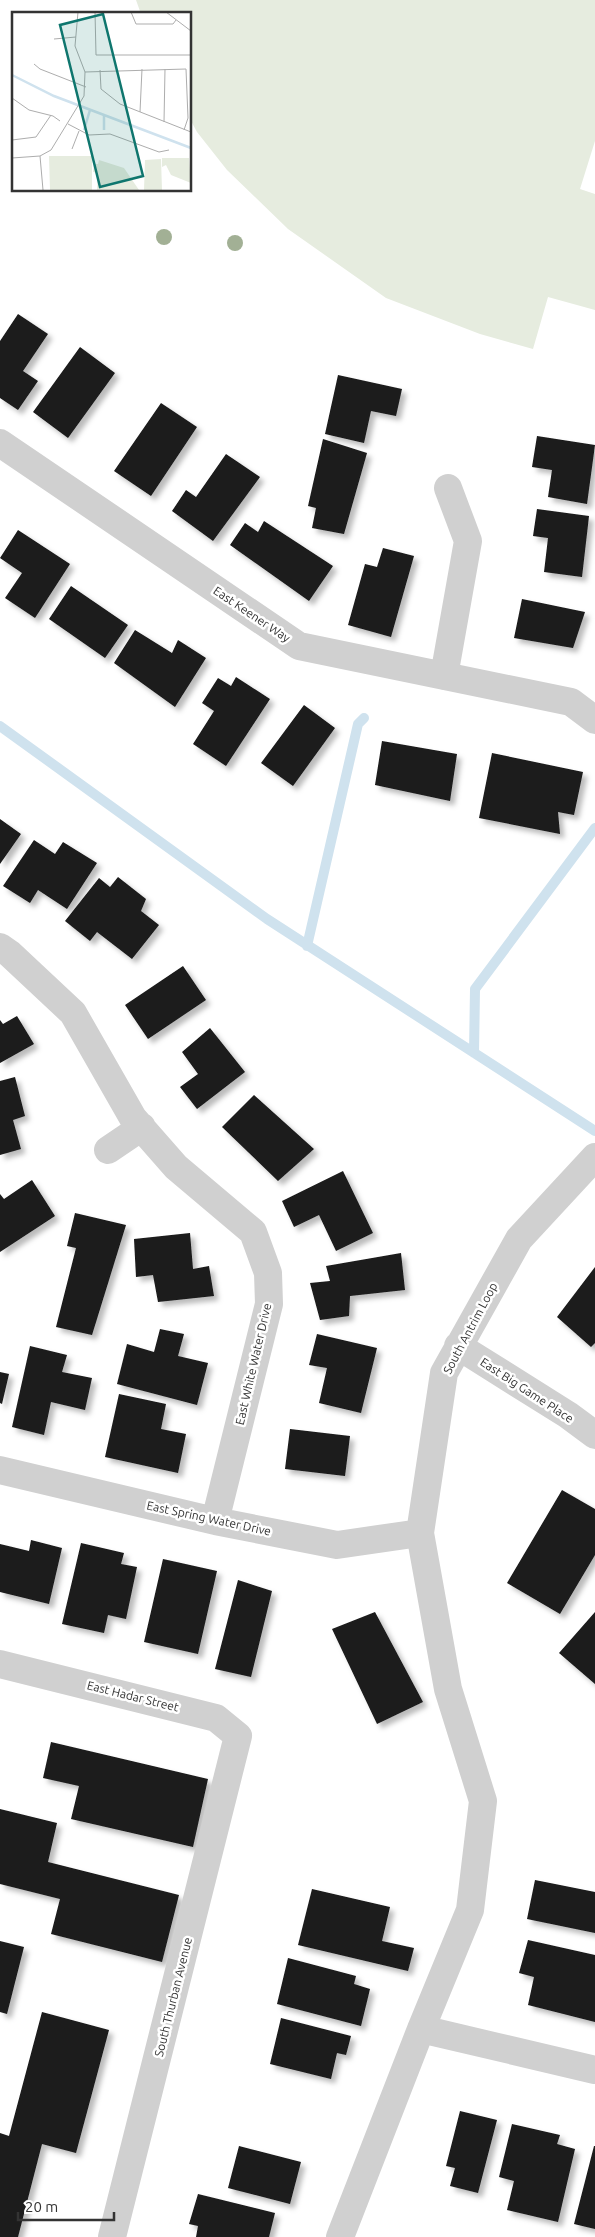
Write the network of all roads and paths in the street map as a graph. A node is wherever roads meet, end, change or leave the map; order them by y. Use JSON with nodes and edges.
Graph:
{"nodes":[{"id":1,"x":0,"y":443,"type":"edge"},
{"id":2,"x":448,"y":488,"type":"dead end"},
{"id":3,"x":444,"y":676,"type":"junction"},
{"id":4,"x":595,"y":720,"type":"edge"},
{"id":5,"x":0,"y":947,"type":"edge"},
{"id":6,"x":142,"y":1127,"type":"junction"},
{"id":7,"x":108,"y":1150,"type":"dead end"},
{"id":8,"x":595,"y":1157,"type":"edge"},
{"id":9,"x":458,"y":1346,"type":"junction"},
{"id":10,"x":595,"y":1435,"type":"edge"},
{"id":11,"x":0,"y":1470,"type":"edge"},
{"id":12,"x":215,"y":1521,"type":"junction"},
{"id":13,"x":420,"y":1533,"type":"junction"},
{"id":14,"x":0,"y":1664,"type":"edge"},
{"id":15,"x":234,"y":1758,"type":"joint"},
{"id":16,"x":421,"y":2029,"type":"junction"},
{"id":17,"x":595,"y":2070,"type":"edge"},
{"id":18,"x":112,"y":2237,"type":"edge"},
{"id":19,"x":340,"y":2237,"type":"edge"}],
"edges":[{"from":1,"to":3,"type":"street","name":"East Keener Way"},
{"from":2,"to":3,"type":"street"},
{"from":3,"to":4,"type":"street","name":"East Keener Way"},
{"from":5,"to":6,"type":"street","name":"East White Water Drive"},
{"from":6,"to":7,"type":"street"},
{"from":6,"to":12,"type":"street","name":"East White Water Drive"},
{"from":8,"to":9,"type":"street","name":"South Antrim Loop"},
{"from":9,"to":10,"type":"street","name":"East Big Game Place"},
{"from":9,"to":13,"type":"street","name":"South Antrim Loop"},
{"from":11,"to":12,"type":"street","name":"East Spring Water Drive"},
{"from":12,"to":13,"type":"street","name":"East Spring Water Drive"},
{"from":13,"to":16,"type":"street","name":"South Antrim Loop"},
{"from":14,"to":15,"type":"street","name":"East Hadar Street"},
{"from":15,"to":18,"type":"street","name":"South Thurban Avenue"},
{"from":16,"to":17,"type":"street"},
{"from":16,"to":19,"type":"street","name":"South Antrim Loop"}]}
